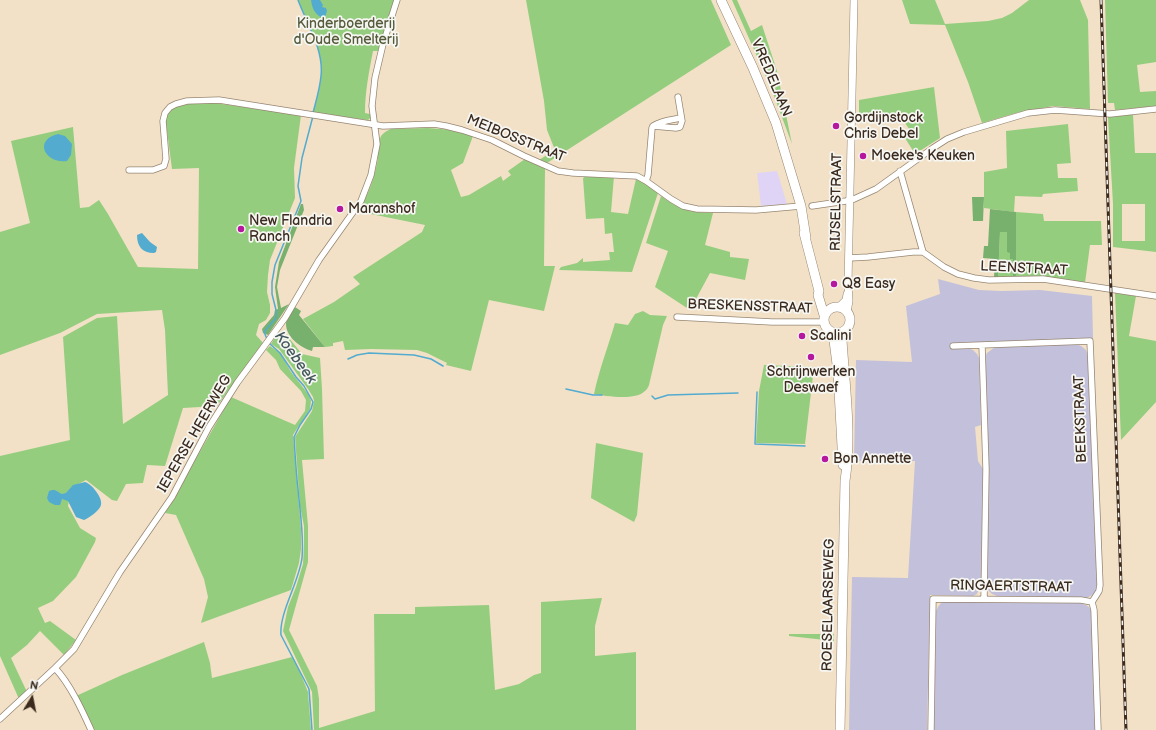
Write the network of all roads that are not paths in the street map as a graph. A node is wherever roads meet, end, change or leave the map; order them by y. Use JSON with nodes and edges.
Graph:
{"nodes":[{"id":1,"x":397,"y":0,"type":"edge"},
{"id":2,"x":721,"y":0,"type":"edge"},
{"id":3,"x":854,"y":0,"type":"edge"},
{"id":4,"x":678,"y":97,"type":"dead end"},
{"id":5,"x":1156,"y":109,"type":"edge"},
{"id":6,"x":681,"y":118,"type":"junction"},
{"id":7,"x":374,"y":124,"type":"junction"},
{"id":8,"x":653,"y":126,"type":"junction"},
{"id":9,"x":129,"y":170,"type":"dead end"},
{"id":10,"x":900,"y":171,"type":"junction"},
{"id":11,"x":646,"y":181,"type":"junction"},
{"id":12,"x":850,"y":201,"type":"junction"},
{"id":13,"x":812,"y":206,"type":"dead end"},
{"id":14,"x":799,"y":207,"type":"junction"},
{"id":15,"x":923,"y":252,"type":"junction"},
{"id":16,"x":849,"y":258,"type":"junction"},
{"id":17,"x":848,"y":284,"type":"junction"},
{"id":18,"x":819,"y":291,"type":"junction"},
{"id":19,"x":1156,"y":296,"type":"edge"},
{"id":20,"x":836,"y":307,"type":"junction"},
{"id":21,"x":847,"y":312,"type":"junction"},
{"id":22,"x":677,"y":317,"type":"dead end"},
{"id":23,"x":824,"y":318,"type":"junction"},
{"id":24,"x":838,"y":333,"type":"junction"},
{"id":25,"x":982,"y":345,"type":"junction"},
{"id":26,"x":953,"y":346,"type":"dead end"},
{"id":27,"x":984,"y":599,"type":"junction"},
{"id":28,"x":1092,"y":602,"type":"junction"},
{"id":29,"x":55,"y":668,"type":"junction"},
{"id":30,"x":0,"y":720,"type":"edge"},
{"id":31,"x":91,"y":730,"type":"edge"},
{"id":32,"x":840,"y":730,"type":"edge"},
{"id":33,"x":931,"y":730,"type":"edge"},
{"id":34,"x":1098,"y":730,"type":"edge"}],
"edges":[{"from":1,"to":7,"type":"street","name":"IEPERSE HEERWEG"},
{"from":2,"to":14,"type":"main road","name":"VREDELAAN"},
{"from":3,"to":12,"type":"street","name":"RIJSELSTRAAT"},
{"from":4,"to":6,"type":"street"},
{"from":5,"to":10,"type":"street"},
{"from":6,"to":8,"type":"street"},
{"from":6,"to":8,"type":"street"},
{"from":7,"to":9,"type":"street","name":"MEIBOSSTRAAT"},
{"from":7,"to":11,"type":"street","name":"MEIBOSSTRAAT"},
{"from":7,"to":29,"type":"street","name":"IEPERSE HEERWEG"},
{"from":8,"to":11,"type":"street"},
{"from":10,"to":12,"type":"street"},
{"from":10,"to":15,"type":"street"},
{"from":11,"to":14,"type":"street","name":"MEIBOSSTRAAT"},
{"from":12,"to":13,"type":"street"},
{"from":12,"to":16,"type":"street","name":"RIJSELSTRAAT"},
{"from":14,"to":18,"type":"main road","name":"VREDELAAN"},
{"from":15,"to":16,"type":"street"},
{"from":15,"to":19,"type":"street","name":"LEENSTRAAT"},
{"from":16,"to":17,"type":"street","name":"RIJSELSTRAAT"},
{"from":17,"to":20,"type":"street","name":"RIJSELSTRAAT"},
{"from":17,"to":21,"type":"street","name":"RIJSELSTRAAT"},
{"from":18,"to":20,"type":"main road","name":"VREDELAAN"},
{"from":18,"to":23,"type":"main road","name":"VREDELAAN"},
{"from":20,"to":21,"type":"main road"},
{"from":20,"to":23,"type":"main road"},
{"from":21,"to":24,"type":"main road"},
{"from":22,"to":23,"type":"street","name":"BRESKENSSTRAAT"},
{"from":23,"to":24,"type":"main road"},
{"from":24,"to":32,"type":"main road","name":"ROESELAARSEWEG"},
{"from":25,"to":26,"type":"street","name":"BEEKSTRAAT"},
{"from":25,"to":27,"type":"street"},
{"from":25,"to":28,"type":"street","name":"BEEKSTRAAT"},
{"from":27,"to":28,"type":"street","name":"RINGAERTSTRAAT"},
{"from":27,"to":33,"type":"street","name":"RINGAERTSTRAAT"},
{"from":28,"to":34,"type":"street","name":"RINGAERTSTRAAT"},
{"from":29,"to":30,"type":"street","name":"IEPERSE HEERWEG"},
{"from":29,"to":31,"type":"street"}]}
